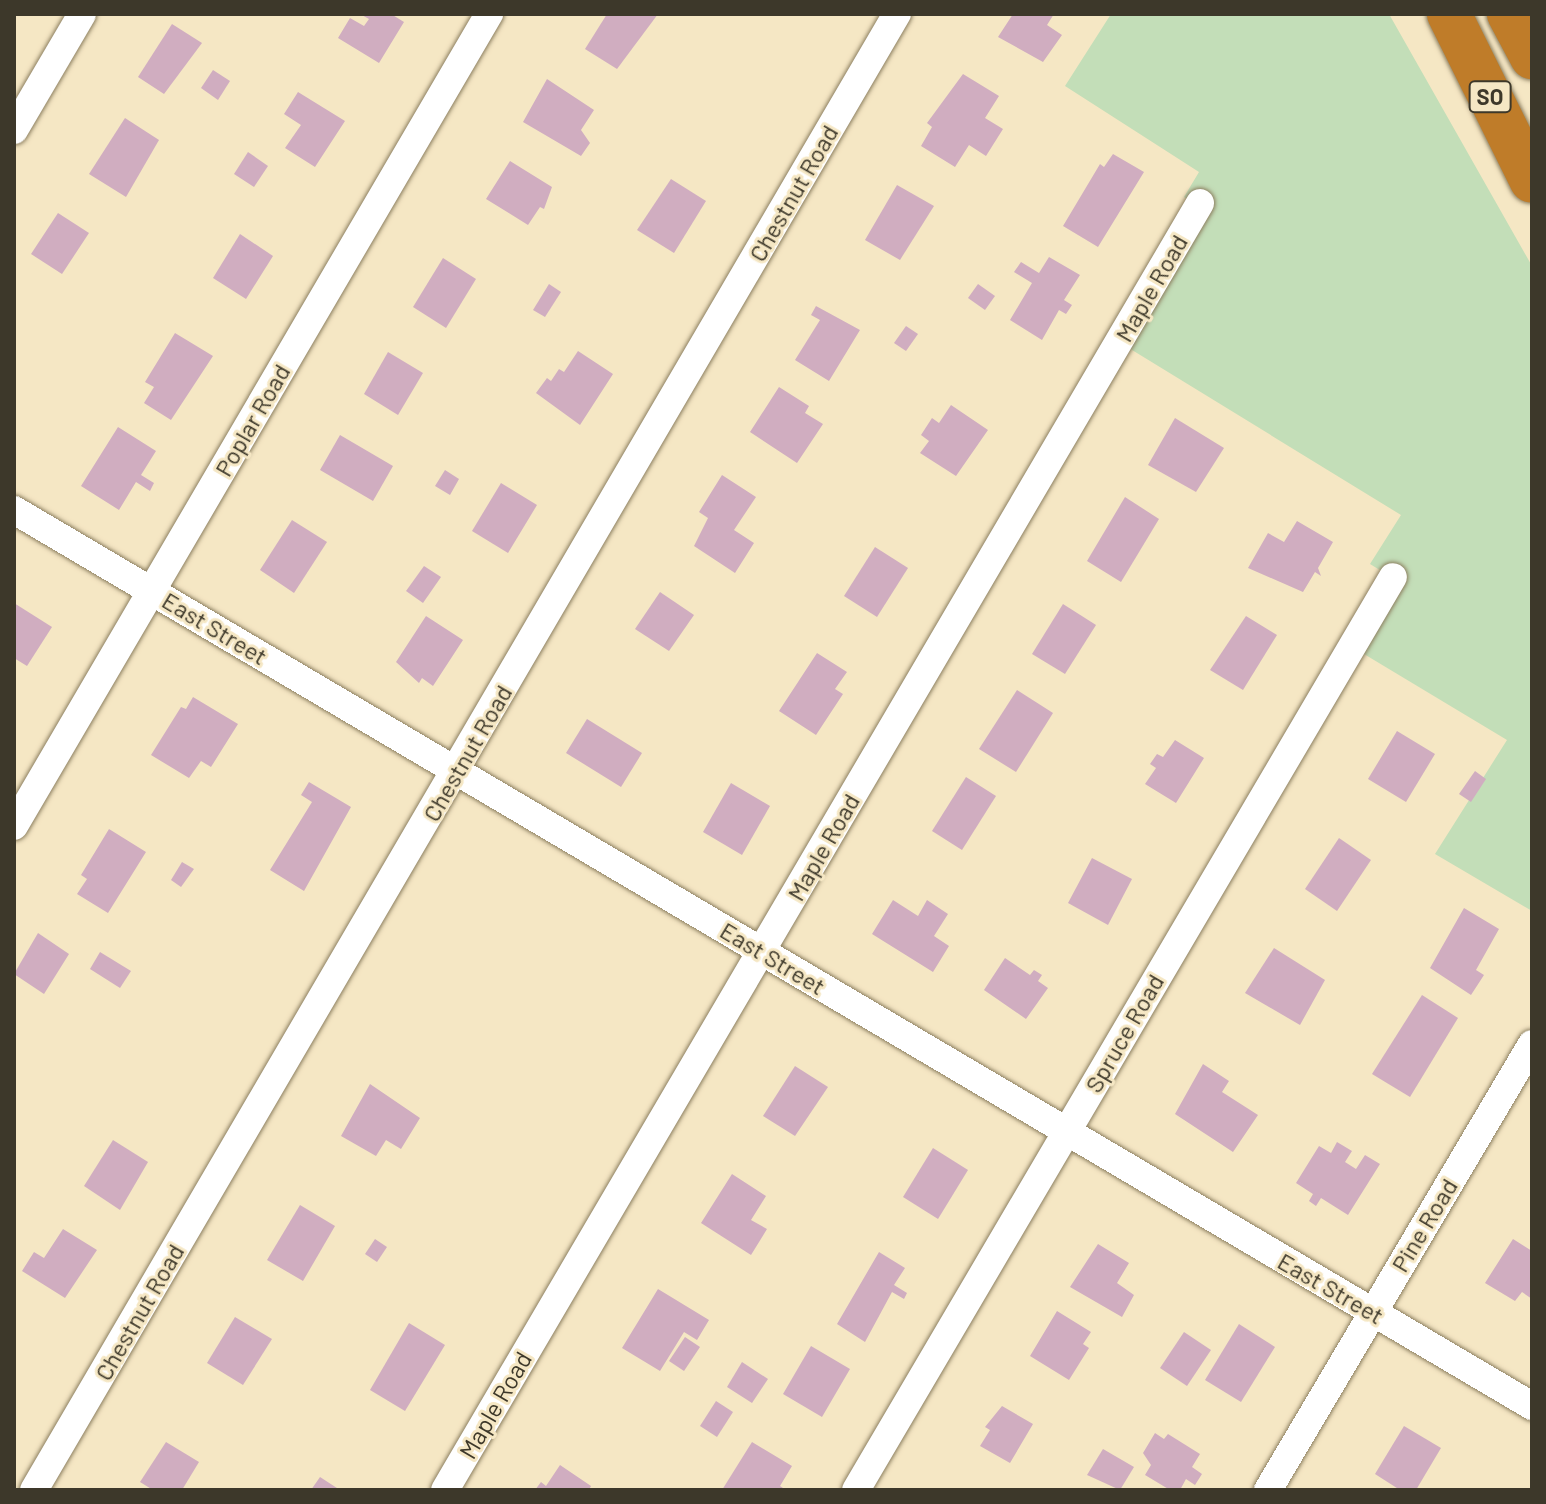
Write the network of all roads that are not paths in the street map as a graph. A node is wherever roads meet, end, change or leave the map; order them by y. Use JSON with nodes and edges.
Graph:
{"nodes":[{"id":1,"x":82,"y":14,"type":"edge"},
{"id":2,"x":489,"y":14,"type":"edge"},
{"id":3,"x":897,"y":14,"type":"edge"},
{"id":4,"x":1449,"y":14,"type":"edge"},
{"id":5,"x":1509,"y":14,"type":"edge"},
{"id":6,"x":1532,"y":57,"type":"edge"},
{"id":7,"x":14,"y":130,"type":"edge"},
{"id":8,"x":1532,"y":181,"type":"edge"},
{"id":9,"x":1200,"y":203,"type":"dead end"},
{"id":10,"x":14,"y":510,"type":"edge"},
{"id":11,"x":1393,"y":577,"type":"dead end"},
{"id":12,"x":152,"y":591,"type":"junction"},
{"id":13,"x":456,"y":771,"type":"junction"},
{"id":14,"x":14,"y":826,"type":"edge"},
{"id":15,"x":762,"y":952,"type":"junction"},
{"id":16,"x":1532,"y":1044,"type":"edge"},
{"id":17,"x":1066,"y":1132,"type":"junction"},
{"id":18,"x":1372,"y":1312,"type":"junction"},
{"id":19,"x":1532,"y":1406,"type":"edge"},
{"id":20,"x":34,"y":1490,"type":"edge"},
{"id":21,"x":445,"y":1490,"type":"edge"},
{"id":22,"x":856,"y":1490,"type":"edge"},
{"id":23,"x":1268,"y":1490,"type":"edge"}],
"edges":[{"from":1,"to":7,"type":"street"},
{"from":2,"to":12,"type":"street","name":"Poplar Road"},
{"from":3,"to":13,"type":"street","name":"Chestnut Road"},
{"from":4,"to":8,"type":"highway","number":"SO"},
{"from":5,"to":6,"type":"highway","number":"SO"},
{"from":9,"to":15,"type":"street","name":"Maple Road"},
{"from":10,"to":12,"type":"street","name":"East Street"},
{"from":11,"to":17,"type":"street","name":"Spruce Road"},
{"from":12,"to":13,"type":"street","name":"East Street"},
{"from":12,"to":14,"type":"street","name":"Poplar Road"},
{"from":13,"to":15,"type":"street","name":"East Street"},
{"from":13,"to":20,"type":"street","name":"Chestnut Road"},
{"from":15,"to":17,"type":"street","name":"East Street"},
{"from":15,"to":21,"type":"street","name":"Maple Road"},
{"from":16,"to":18,"type":"street","name":"Pine Road"},
{"from":17,"to":18,"type":"street","name":"East Street"},
{"from":17,"to":22,"type":"street","name":"Spruce Road"},
{"from":18,"to":19,"type":"street","name":"East Street"},
{"from":18,"to":23,"type":"street","name":"Pine Road"}]}
